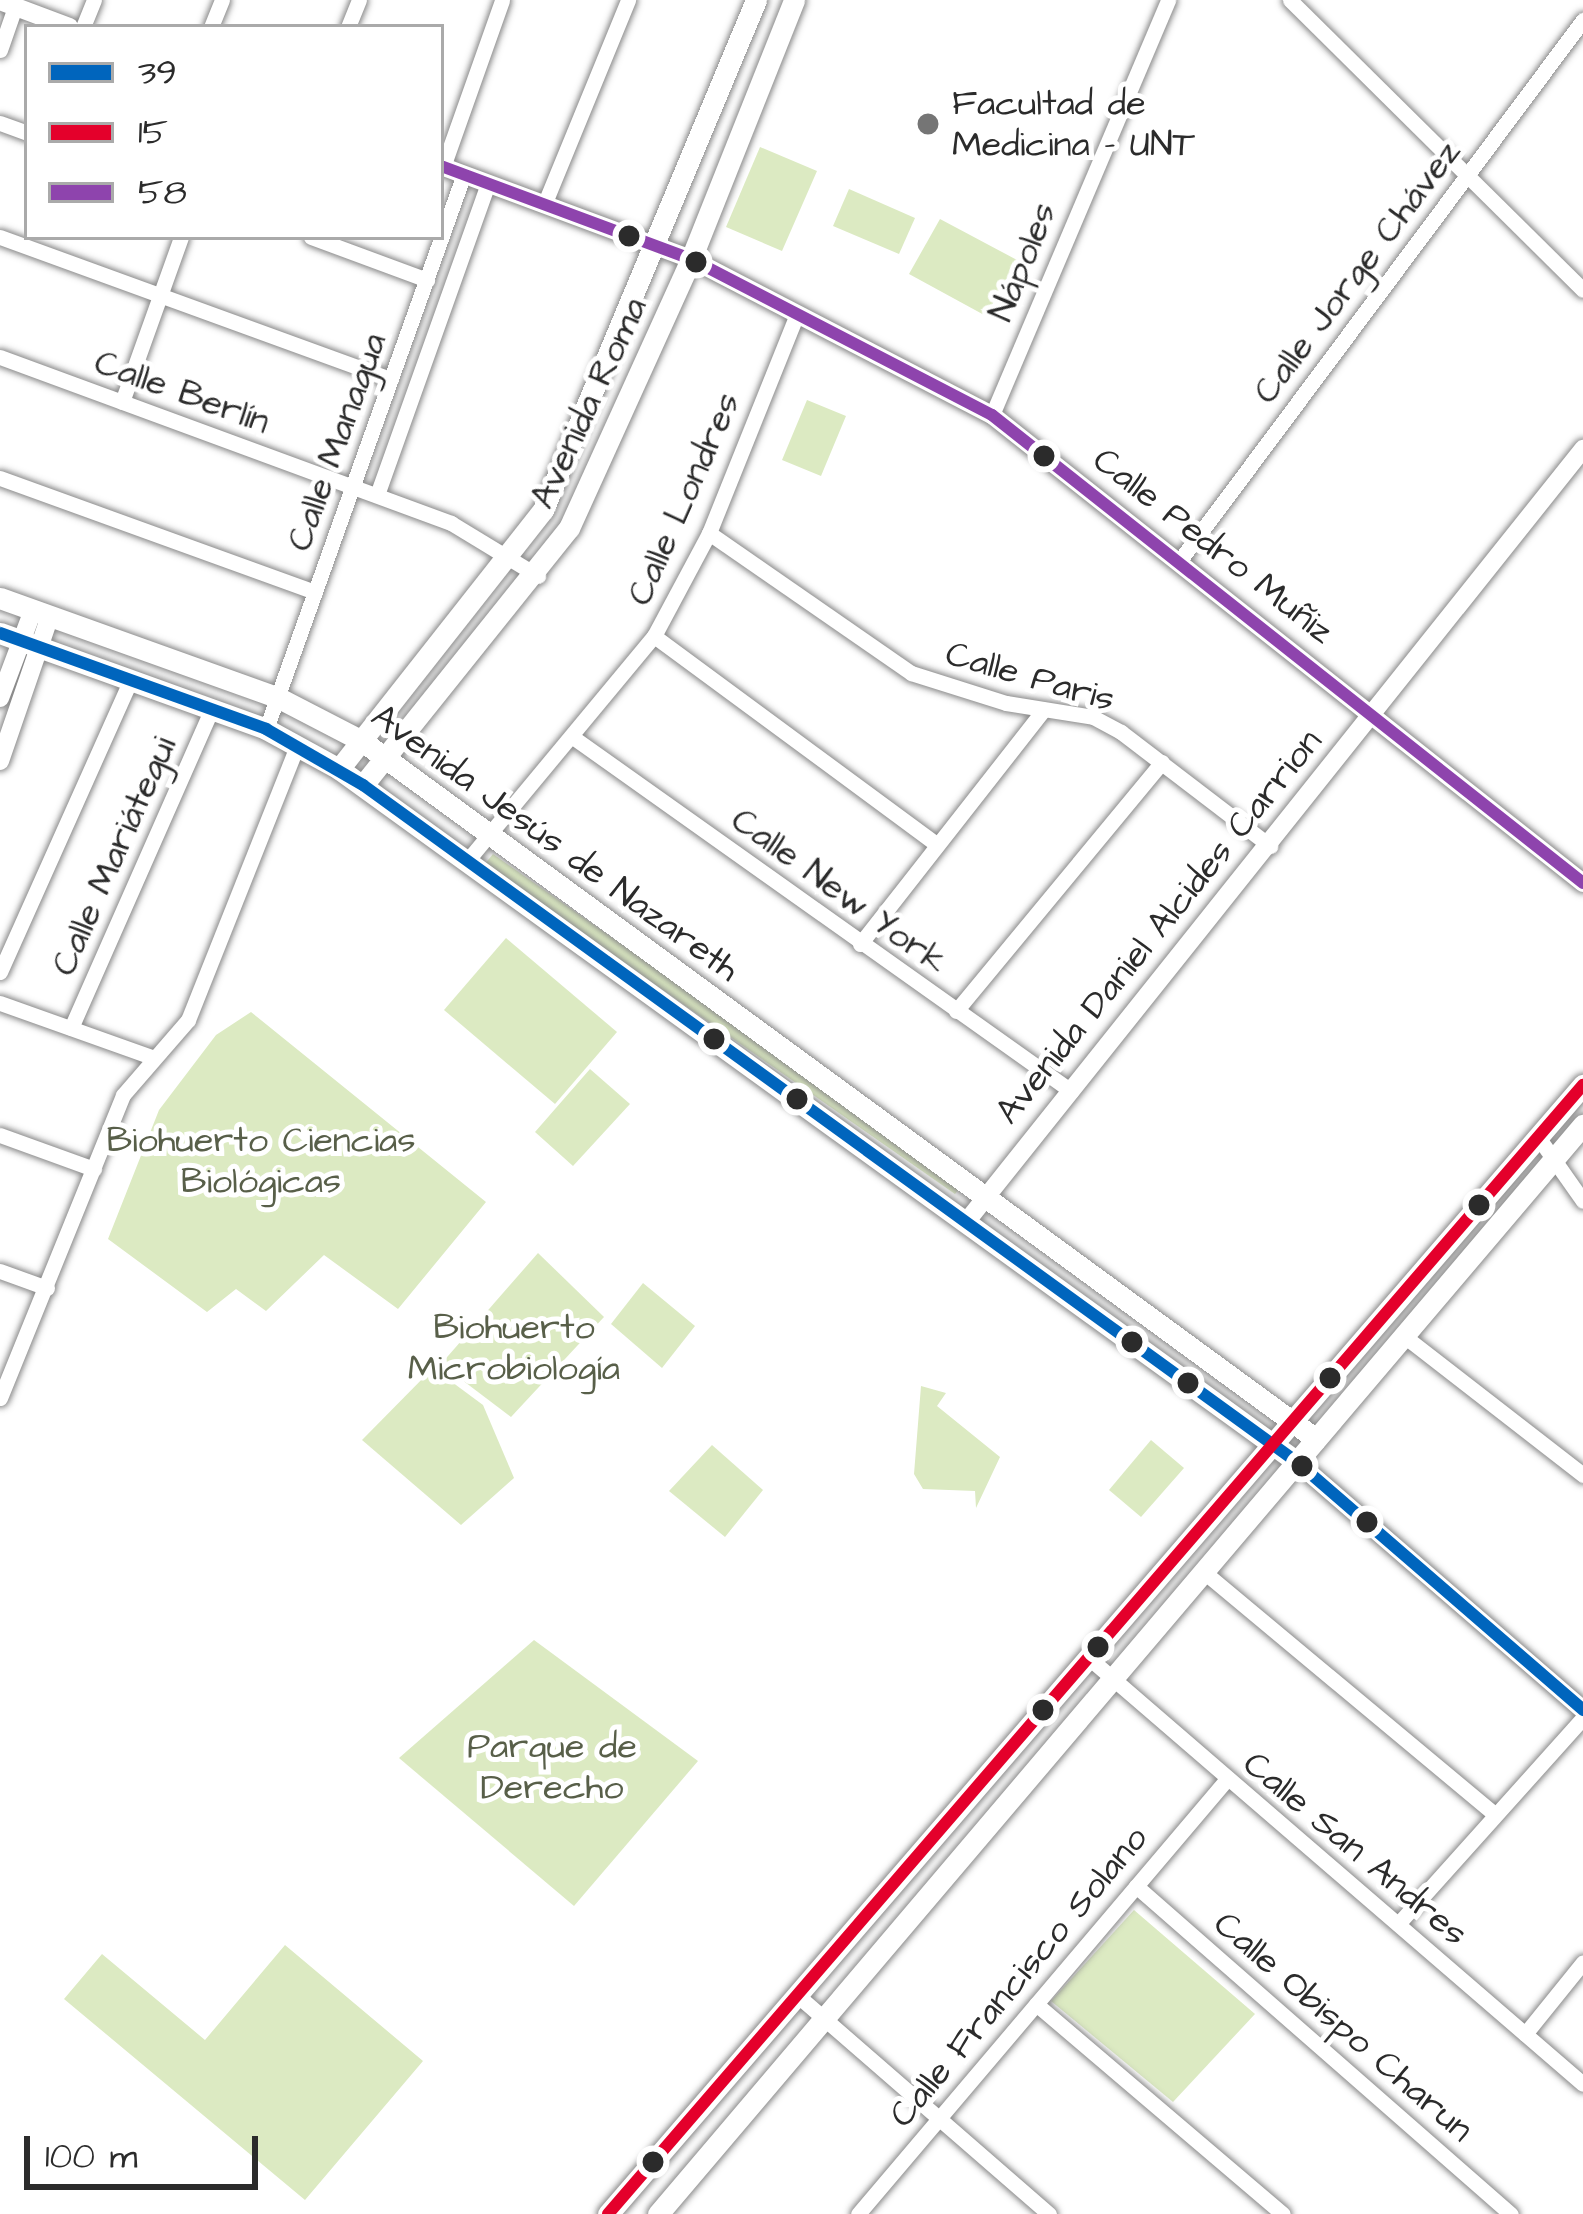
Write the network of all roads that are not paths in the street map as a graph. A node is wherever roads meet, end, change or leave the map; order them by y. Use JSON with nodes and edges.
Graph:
{"nodes":[{"id":1,"x":502,"y":0,"type":"edge"},
{"id":2,"x":628,"y":0,"type":"edge"},
{"id":3,"x":756,"y":0,"type":"edge"},
{"id":4,"x":794,"y":0,"type":"edge"},
{"id":5,"x":1168,"y":0,"type":"edge"},
{"id":6,"x":1290,"y":0,"type":"edge"},
{"id":7,"x":7,"y":4,"type":"edge"},
{"id":8,"x":1583,"y":20,"type":"edge"},
{"id":9,"x":62,"y":24,"type":"edge"},
{"id":10,"x":0,"y":50,"type":"edge"},
{"id":11,"x":444,"y":160,"type":"edge"},
{"id":12,"x":444,"y":167,"type":"edge"},
{"id":13,"x":464,"y":174,"type":"junction"},
{"id":14,"x":1466,"y":176,"type":"junction"},
{"id":15,"x":488,"y":183,"type":"junction"},
{"id":16,"x":544,"y":205,"type":"junction"},
{"id":17,"x":444,"y":231,"type":"edge"},
{"id":18,"x":0,"y":237,"type":"edge"},
{"id":19,"x":180,"y":240,"type":"edge"},
{"id":20,"x":318,"y":240,"type":"edge"},
{"id":21,"x":441,"y":240,"type":"edge"},
{"id":22,"x":656,"y":246,"type":"junction"},
{"id":23,"x":691,"y":260,"type":"junction"},
{"id":24,"x":427,"y":280,"type":"junction"},
{"id":25,"x":1583,"y":290,"type":"edge"},
{"id":26,"x":161,"y":295,"type":"junction"},
{"id":27,"x":797,"y":314,"type":"junction"},
{"id":28,"x":0,"y":357,"type":"edge"},
{"id":29,"x":392,"y":379,"type":"junction"},
{"id":30,"x":122,"y":402,"type":"junction"},
{"id":31,"x":992,"y":415,"type":"junction"},
{"id":32,"x":1583,"y":449,"type":"edge"},
{"id":33,"x":0,"y":478,"type":"edge"},
{"id":34,"x":353,"y":487,"type":"junction"},
{"id":35,"x":376,"y":495,"type":"junction"},
{"id":36,"x":709,"y":533,"type":"junction"},
{"id":37,"x":512,"y":557,"type":"junction"},
{"id":38,"x":1180,"y":560,"type":"junction"},
{"id":39,"x":538,"y":576,"type":"junction"},
{"id":40,"x":315,"y":592,"type":"junction"},
{"id":41,"x":0,"y":598,"type":"edge"},
{"id":42,"x":41,"y":613,"type":"junction"},
{"id":43,"x":654,"y":636,"type":"junction"},
{"id":44,"x":20,"y":640,"type":"edge"},
{"id":45,"x":131,"y":679,"type":"junction"},
{"id":46,"x":277,"y":697,"type":"junction"},
{"id":47,"x":0,"y":698,"type":"edge"},
{"id":48,"x":212,"y":709,"type":"junction"},
{"id":49,"x":1044,"y":709,"type":"junction"},
{"id":50,"x":1372,"y":713,"type":"junction"},
{"id":51,"x":266,"y":729,"type":"junction"},
{"id":52,"x":574,"y":738,"type":"junction"},
{"id":53,"x":362,"y":741,"type":"junction"},
{"id":54,"x":298,"y":744,"type":"junction"},
{"id":55,"x":384,"y":757,"type":"junction"},
{"id":56,"x":0,"y":761,"type":"edge"},
{"id":57,"x":1162,"y":762,"type":"junction"},
{"id":58,"x":339,"y":769,"type":"junction"},
{"id":59,"x":363,"y":785,"type":"junction"},
{"id":60,"x":489,"y":833,"type":"junction"},
{"id":61,"x":935,"y":843,"type":"junction"},
{"id":62,"x":1270,"y":846,"type":"junction"},
{"id":63,"x":467,"y":861,"type":"junction"},
{"id":64,"x":1583,"y":884,"type":"edge"},
{"id":65,"x":860,"y":944,"type":"junction"},
{"id":66,"x":0,"y":972,"type":"edge"},
{"id":67,"x":0,"y":1003,"type":"edge"},
{"id":68,"x":956,"y":1011,"type":"junction"},
{"id":69,"x":71,"y":1028,"type":"junction"},
{"id":70,"x":152,"y":1057,"type":"junction"},
{"id":71,"x":1583,"y":1084,"type":"edge"},
{"id":72,"x":1071,"y":1091,"type":"junction"},
{"id":73,"x":1583,"y":1126,"type":"edge"},
{"id":74,"x":0,"y":1135,"type":"edge"},
{"id":75,"x":1538,"y":1137,"type":"junction"},
{"id":76,"x":1554,"y":1160,"type":"junction"},
{"id":77,"x":94,"y":1169,"type":"junction"},
{"id":78,"x":985,"y":1197,"type":"junction"},
{"id":79,"x":1486,"y":1197,"type":"junction"},
{"id":80,"x":1583,"y":1201,"type":"edge"},
{"id":81,"x":1506,"y":1216,"type":"junction"},
{"id":82,"x":967,"y":1221,"type":"junction"},
{"id":83,"x":0,"y":1270,"type":"edge"},
{"id":84,"x":47,"y":1288,"type":"junction"},
{"id":85,"x":1404,"y":1336,"type":"junction"},
{"id":86,"x":0,"y":1397,"type":"edge"},
{"id":87,"x":1292,"y":1422,"type":"junction"},
{"id":88,"x":1316,"y":1439,"type":"junction"},
{"id":89,"x":1273,"y":1444,"type":"junction"},
{"id":90,"x":1297,"y":1462,"type":"junction"},
{"id":91,"x":1583,"y":1475,"type":"edge"},
{"id":92,"x":1204,"y":1571,"type":"junction"},
{"id":93,"x":1089,"y":1658,"type":"junction"},
{"id":94,"x":1113,"y":1678,"type":"junction"},
{"id":95,"x":1583,"y":1714,"type":"edge"},
{"id":96,"x":1226,"y":1780,"type":"junction"},
{"id":97,"x":1494,"y":1814,"type":"junction"},
{"id":98,"x":1136,"y":1886,"type":"junction"},
{"id":99,"x":1398,"y":1924,"type":"junction"},
{"id":100,"x":1581,"y":1969,"type":"edge"},
{"id":101,"x":797,"y":1995,"type":"junction"},
{"id":102,"x":1036,"y":2004,"type":"junction"},
{"id":103,"x":824,"y":2019,"type":"junction"},
{"id":104,"x":1525,"y":2034,"type":"junction"},
{"id":105,"x":1583,"y":2084,"type":"edge"},
{"id":106,"x":939,"y":2118,"type":"junction"},
{"id":107,"x":608,"y":2214,"type":"edge"},
{"id":108,"x":658,"y":2214,"type":"edge"},
{"id":109,"x":858,"y":2214,"type":"edge"},
{"id":110,"x":1048,"y":2214,"type":"edge"},
{"id":111,"x":1282,"y":2214,"type":"edge"},
{"id":112,"x":1511,"y":2214,"type":"edge"}],
"edges":[{"from":1,"to":11,"type":"street"},
{"from":2,"to":16,"type":"street"},
{"from":3,"to":22,"type":"main road","name":"Avenida Roma"},
{"from":4,"to":23,"type":"main road","name":"Avenida Roma"},
{"from":5,"to":31,"type":"street","name":"Nápoles"},
{"from":6,"to":14,"type":"street"},
{"from":7,"to":9,"type":"street"},
{"from":7,"to":10,"type":"street"},
{"from":8,"to":14,"type":"street","name":"Calle Jorge Chávez"},
{"from":12,"to":13,"type":"street","name":"Calle Pedro Muñiz"},
{"from":13,"to":15,"type":"street","name":"Calle Pedro Muñiz"},
{"from":13,"to":17,"type":"street","name":"Calle Managua"},
{"from":14,"to":25,"type":"street"},
{"from":14,"to":38,"type":"street","name":"Calle Jorge Chávez"},
{"from":15,"to":16,"type":"street","name":"Calle Pedro Muñiz"},
{"from":15,"to":35,"type":"street","name":"Calle Managua"},
{"from":16,"to":22,"type":"street","name":"Calle Pedro Muñiz"},
{"from":18,"to":26,"type":"street"},
{"from":19,"to":26,"type":"street"},
{"from":20,"to":24,"type":"street"},
{"from":21,"to":24,"type":"street","name":"Calle Managua"},
{"from":22,"to":23,"type":"street","name":"Calle Pedro Muñiz"},
{"from":22,"to":37,"type":"main road","name":"Avenida Roma"},
{"from":23,"to":27,"type":"street","name":"Calle Pedro Muñiz"},
{"from":23,"to":39,"type":"main road","name":"Avenida Roma"},
{"from":24,"to":29,"type":"street","name":"Calle Managua"},
{"from":26,"to":29,"type":"street"},
{"from":26,"to":30,"type":"street"},
{"from":27,"to":31,"type":"street","name":"Calle Pedro Muñiz"},
{"from":27,"to":36,"type":"street","name":"Calle Londres"},
{"from":28,"to":30,"type":"street","name":"Calle Berlín"},
{"from":29,"to":34,"type":"street","name":"Calle Managua"},
{"from":30,"to":34,"type":"street","name":"Calle Berlín"},
{"from":31,"to":38,"type":"street","name":"Calle Pedro Muñiz"},
{"from":32,"to":50,"type":"street","name":"Avenida Daniel Alcides Carrion"},
{"from":33,"to":40,"type":"street"},
{"from":34,"to":35,"type":"street","name":"Calle Berlín"},
{"from":34,"to":40,"type":"street","name":"Calle Managua"},
{"from":35,"to":37,"type":"street","name":"Calle Berlín"},
{"from":36,"to":43,"type":"street","name":"Calle Londres"},
{"from":36,"to":49,"type":"street","name":"Calle Paris"},
{"from":37,"to":39,"type":"street","name":"Calle Berlín"},
{"from":37,"to":53,"type":"main road","name":"Avenida Roma"},
{"from":38,"to":50,"type":"street","name":"Calle Pedro Muñiz"},
{"from":39,"to":55,"type":"main road","name":"Avenida Roma"},
{"from":40,"to":46,"type":"street","name":"Calle Managua"},
{"from":41,"to":42,"type":"main road","name":"Avenida Jesús de Nazareth"},
{"from":42,"to":44,"type":"street"},
{"from":42,"to":46,"type":"main road","name":"Avenida Jesús de Nazareth"},
{"from":43,"to":52,"type":"street","name":"Calle Londres"},
{"from":43,"to":61,"type":"street"},
{"from":44,"to":45,"type":"main road","name":"Avenida Jesús de Nazareth"},
{"from":44,"to":47,"type":"street"},
{"from":44,"to":56,"type":"street"},
{"from":45,"to":48,"type":"main road","name":"Avenida Jesús de Nazareth"},
{"from":45,"to":66,"type":"street"},
{"from":46,"to":51,"type":"street","name":"Calle Managua"},
{"from":46,"to":53,"type":"main road","name":"Avenida Jesús de Nazareth"},
{"from":48,"to":51,"type":"main road","name":"Avenida Jesús de Nazareth"},
{"from":48,"to":69,"type":"street","name":"Calle Mariátegui"},
{"from":49,"to":57,"type":"street","name":"Calle Paris"},
{"from":49,"to":61,"type":"street"},
{"from":50,"to":62,"type":"street","name":"Avenida Daniel Alcides Carrion"},
{"from":50,"to":64,"type":"street","name":"Calle Pedro Muñiz"},
{"from":51,"to":54,"type":"main road","name":"Avenida Jesús de Nazareth"},
{"from":52,"to":60,"type":"street","name":"Calle Londres"},
{"from":52,"to":65,"type":"street","name":"Calle New York"},
{"from":53,"to":55,"type":"main road","name":"Avenida Jesús de Nazareth"},
{"from":53,"to":58,"type":"main road","name":"Avenida Roma"},
{"from":54,"to":58,"type":"main road","name":"Avenida Jesús de Nazareth"},
{"from":54,"to":70,"type":"street"},
{"from":55,"to":59,"type":"main road","name":"Avenida Roma"},
{"from":55,"to":60,"type":"main road","name":"Avenida Jesús de Nazareth"},
{"from":57,"to":62,"type":"street","name":"Calle Paris"},
{"from":57,"to":68,"type":"street"},
{"from":58,"to":59,"type":"main road","name":"Avenida Jesús de Nazareth"},
{"from":59,"to":63,"type":"main road","name":"Avenida Jesús de Nazareth"},
{"from":60,"to":63,"type":"street","name":"Calle Londres"},
{"from":60,"to":78,"type":"main road","name":"Avenida Jesús de Nazareth"},
{"from":61,"to":65,"type":"street"},
{"from":62,"to":72,"type":"street","name":"Avenida Daniel Alcides Carrion"},
{"from":63,"to":82,"type":"main road","name":"Avenida Jesús de Nazareth"},
{"from":65,"to":68,"type":"street","name":"Calle New York"},
{"from":67,"to":69,"type":"street"},
{"from":68,"to":72,"type":"street","name":"Calle New York"},
{"from":69,"to":70,"type":"street"},
{"from":70,"to":77,"type":"street"},
{"from":71,"to":75,"type":"main road"},
{"from":72,"to":78,"type":"street","name":"Avenida Daniel Alcides Carrion"},
{"from":73,"to":76,"type":"main road"},
{"from":74,"to":77,"type":"street"},
{"from":75,"to":76,"type":"street"},
{"from":75,"to":79,"type":"main road"},
{"from":76,"to":80,"type":"street"},
{"from":76,"to":81,"type":"main road"},
{"from":77,"to":84,"type":"street"},
{"from":78,"to":82,"type":"street","name":"Avenida Daniel Alcides Carrion"},
{"from":78,"to":87,"type":"main road","name":"Avenida Jesús de Nazareth"},
{"from":79,"to":81,"type":"main road"},
{"from":79,"to":87,"type":"main road"},
{"from":81,"to":85,"type":"main road"},
{"from":82,"to":89,"type":"main road","name":"Avenida Jesús de Nazareth"},
{"from":83,"to":84,"type":"street"},
{"from":84,"to":86,"type":"street"},
{"from":85,"to":88,"type":"main road"},
{"from":85,"to":91,"type":"street"},
{"from":87,"to":88,"type":"main road","name":"Avenida Jesús de Nazareth"},
{"from":87,"to":89,"type":"main road"},
{"from":88,"to":90,"type":"main road"},
{"from":89,"to":90,"type":"main road","name":"Avenida Jesús de Nazareth"},
{"from":89,"to":93,"type":"main road"},
{"from":90,"to":92,"type":"main road"},
{"from":90,"to":95,"type":"street","name":"Avenida Jesús de Nazareth"},
{"from":92,"to":94,"type":"main road"},
{"from":92,"to":97,"type":"street"},
{"from":93,"to":94,"type":"street","name":"Calle San Andres"},
{"from":93,"to":101,"type":"main road"},
{"from":94,"to":96,"type":"street","name":"Calle San Andres"},
{"from":94,"to":103,"type":"main road"},
{"from":95,"to":97,"type":"street"},
{"from":96,"to":98,"type":"street","name":"Calle Francisco Solano"},
{"from":96,"to":99,"type":"street","name":"Calle San Andres"},
{"from":97,"to":99,"type":"street"},
{"from":98,"to":102,"type":"street","name":"Calle Francisco Solano"},
{"from":98,"to":112,"type":"street","name":"Calle Obispo Charun"},
{"from":99,"to":104,"type":"street","name":"Calle San Andres"},
{"from":100,"to":104,"type":"street"},
{"from":101,"to":103,"type":"street"},
{"from":101,"to":107,"type":"main road"},
{"from":102,"to":106,"type":"street","name":"Calle Francisco Solano"},
{"from":102,"to":111,"type":"street"},
{"from":103,"to":106,"type":"street"},
{"from":103,"to":108,"type":"main road"},
{"from":104,"to":105,"type":"street","name":"Calle San Andres"},
{"from":106,"to":109,"type":"street","name":"Calle Francisco Solano"},
{"from":106,"to":110,"type":"street"}]}
